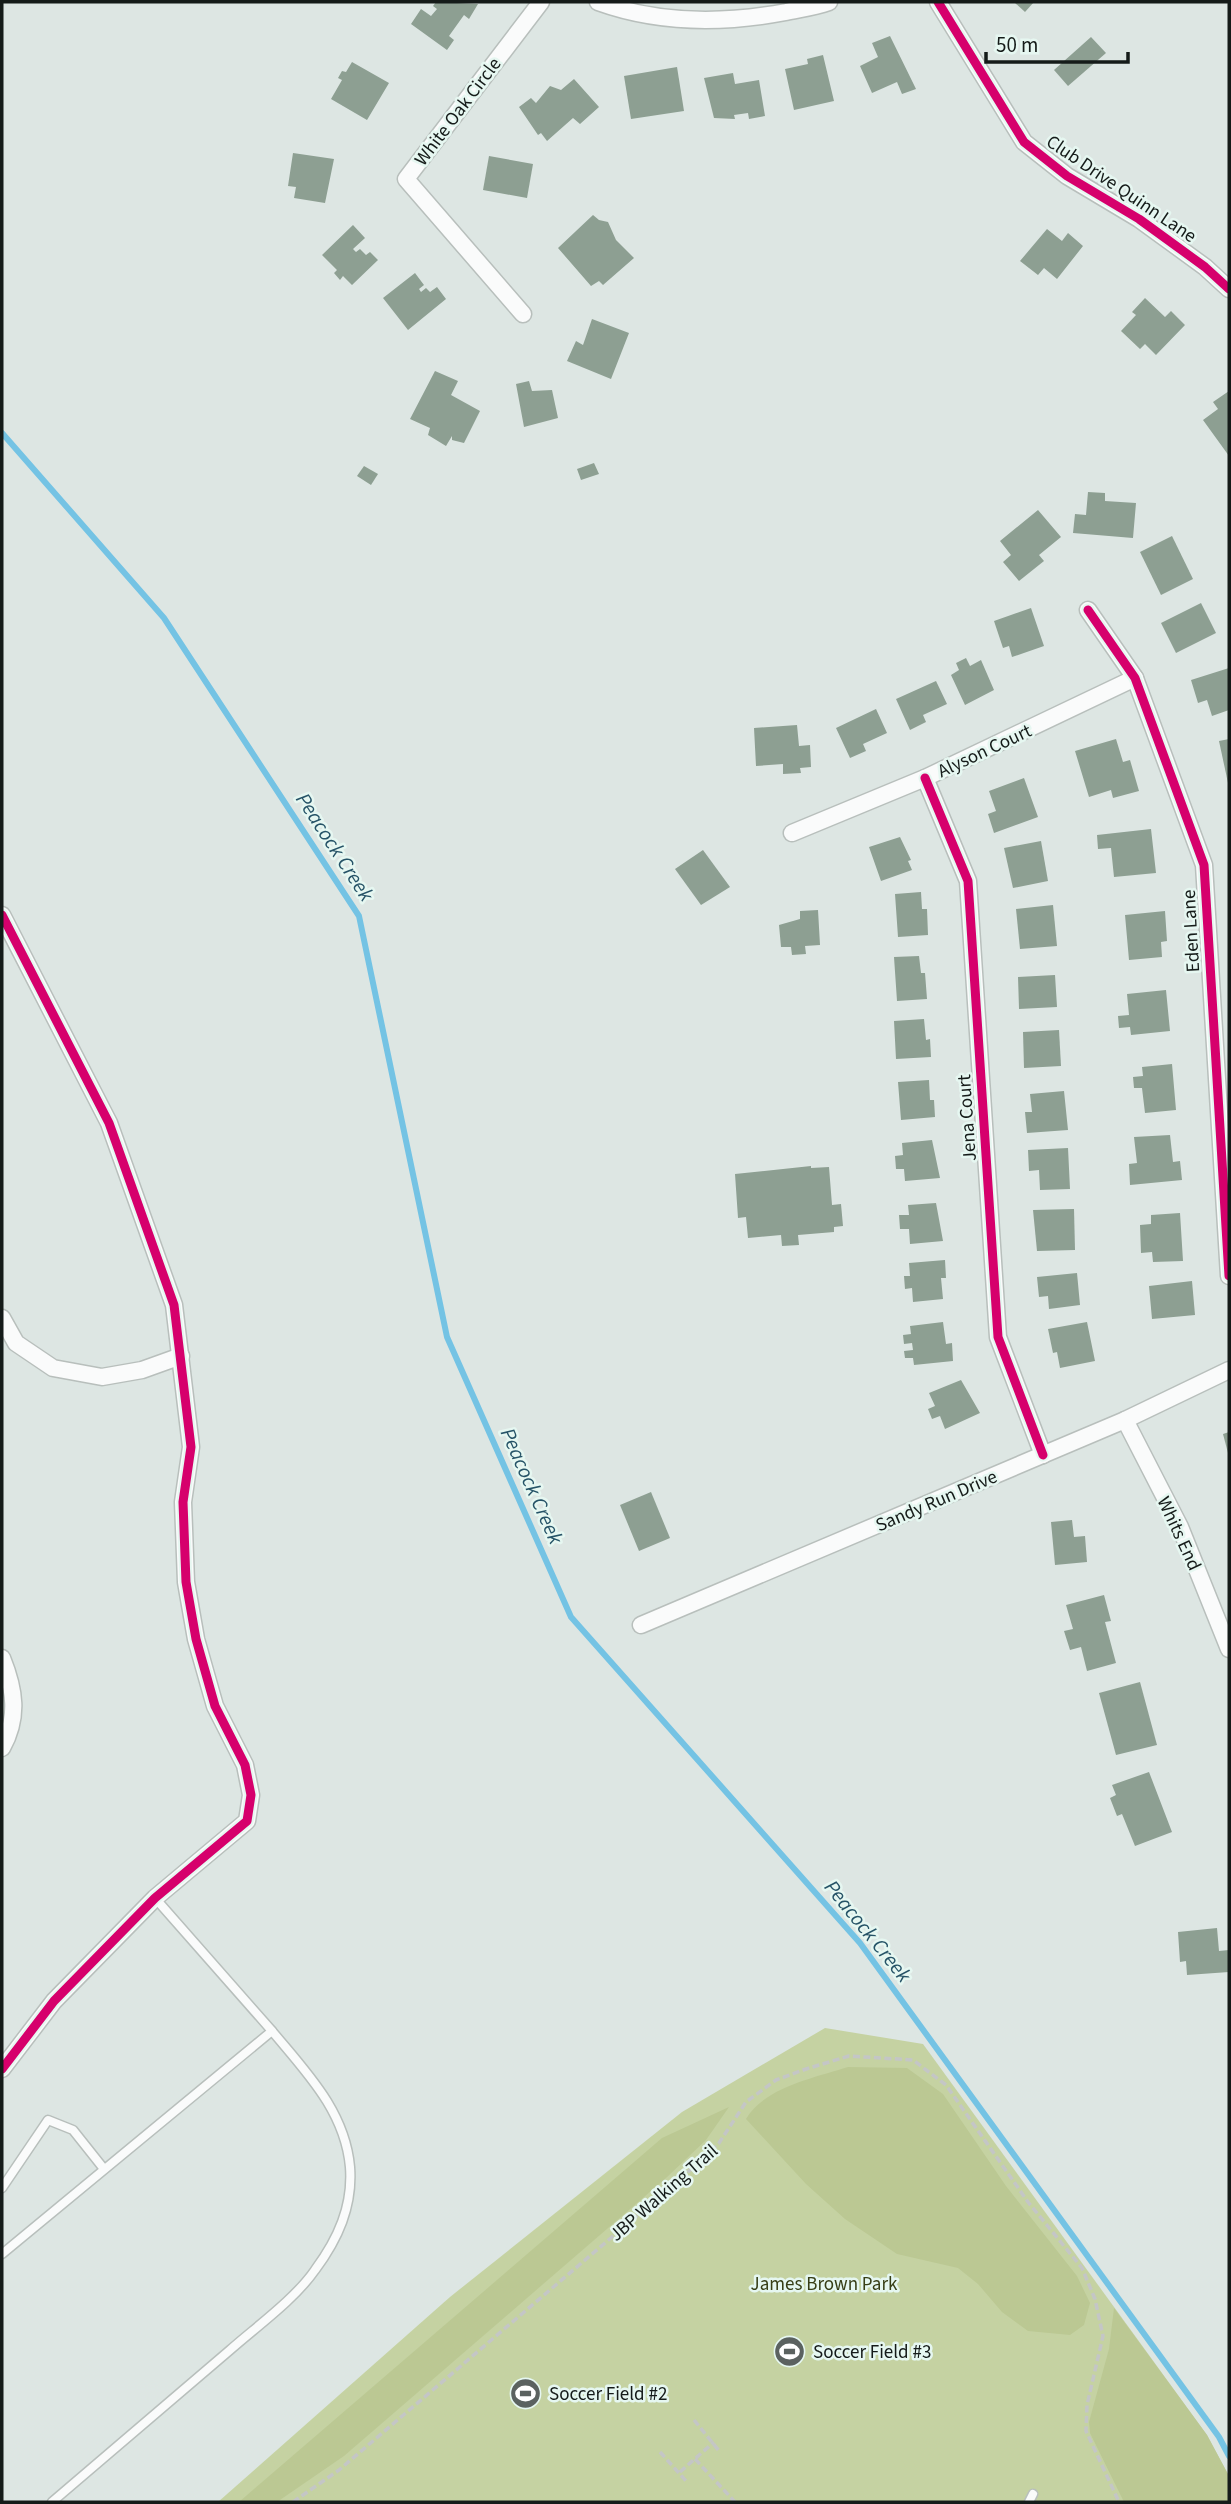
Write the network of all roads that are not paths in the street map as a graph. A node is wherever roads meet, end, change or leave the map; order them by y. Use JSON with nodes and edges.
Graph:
{"nodes":[{"id":1,"x":541,"y":2,"type":"edge"},
{"id":2,"x":598,"y":2,"type":"edge"},
{"id":3,"x":829,"y":2,"type":"edge"},
{"id":4,"x":938,"y":2,"type":"edge"},
{"id":5,"x":1229,"y":289,"type":"edge"},
{"id":6,"x":523,"y":314,"type":"dead end"},
{"id":7,"x":1088,"y":610,"type":"dead end"},
{"id":8,"x":1135,"y":678,"type":"junction"},
{"id":9,"x":925,"y":778,"type":"junction"},
{"id":10,"x":792,"y":833,"type":"dead end"},
{"id":11,"x":2,"y":915,"type":"edge"},
{"id":12,"x":1229,"y":1276,"type":"edge"},
{"id":13,"x":2,"y":1318,"type":"edge"},
{"id":14,"x":181,"y":1356,"type":"junction"},
{"id":15,"x":1229,"y":1370,"type":"edge"},
{"id":16,"x":1125,"y":1420,"type":"junction"},
{"id":17,"x":1043,"y":1455,"type":"junction"},
{"id":18,"x":641,"y":1625,"type":"dead end"},
{"id":19,"x":1229,"y":1649,"type":"edge"},
{"id":20,"x":2,"y":1658,"type":"edge"},
{"id":21,"x":2,"y":1748,"type":"edge"},
{"id":22,"x":155,"y":1898,"type":"junction"},
{"id":23,"x":272,"y":2031,"type":"junction"},
{"id":24,"x":2,"y":2069,"type":"edge"},
{"id":25,"x":104,"y":2169,"type":"junction"},
{"id":26,"x":2,"y":2188,"type":"edge"},
{"id":27,"x":2,"y":2255,"type":"edge"},
{"id":28,"x":52,"y":2502,"type":"edge"}],
"edges":[{"from":1,"to":6,"type":"street","name":"White Oak Circle"},
{"from":2,"to":3,"type":"street"},
{"from":4,"to":5,"type":"street","name":"Club Drive Quinn Lane"},
{"from":7,"to":8,"type":"street","name":"Eden Lane"},
{"from":8,"to":9,"type":"street","name":"Alyson Court"},
{"from":8,"to":12,"type":"street","name":"Eden Lane"},
{"from":9,"to":10,"type":"street","name":"Alyson Court"},
{"from":9,"to":17,"type":"street","name":"Jena Court"},
{"from":11,"to":14,"type":"street"},
{"from":13,"to":14,"type":"street"},
{"from":14,"to":22,"type":"street"},
{"from":15,"to":16,"type":"street","name":"Sandy Run Drive"},
{"from":16,"to":17,"type":"street","name":"Sandy Run Drive"},
{"from":16,"to":19,"type":"street","name":"Whits End"},
{"from":17,"to":18,"type":"street","name":"Sandy Run Drive"},
{"from":20,"to":21,"type":"street"},
{"from":22,"to":23,"type":"lane"},
{"from":22,"to":24,"type":"street"},
{"from":23,"to":25,"type":"lane"},
{"from":23,"to":28,"type":"lane"},
{"from":25,"to":26,"type":"lane"},
{"from":25,"to":27,"type":"lane"}]}
